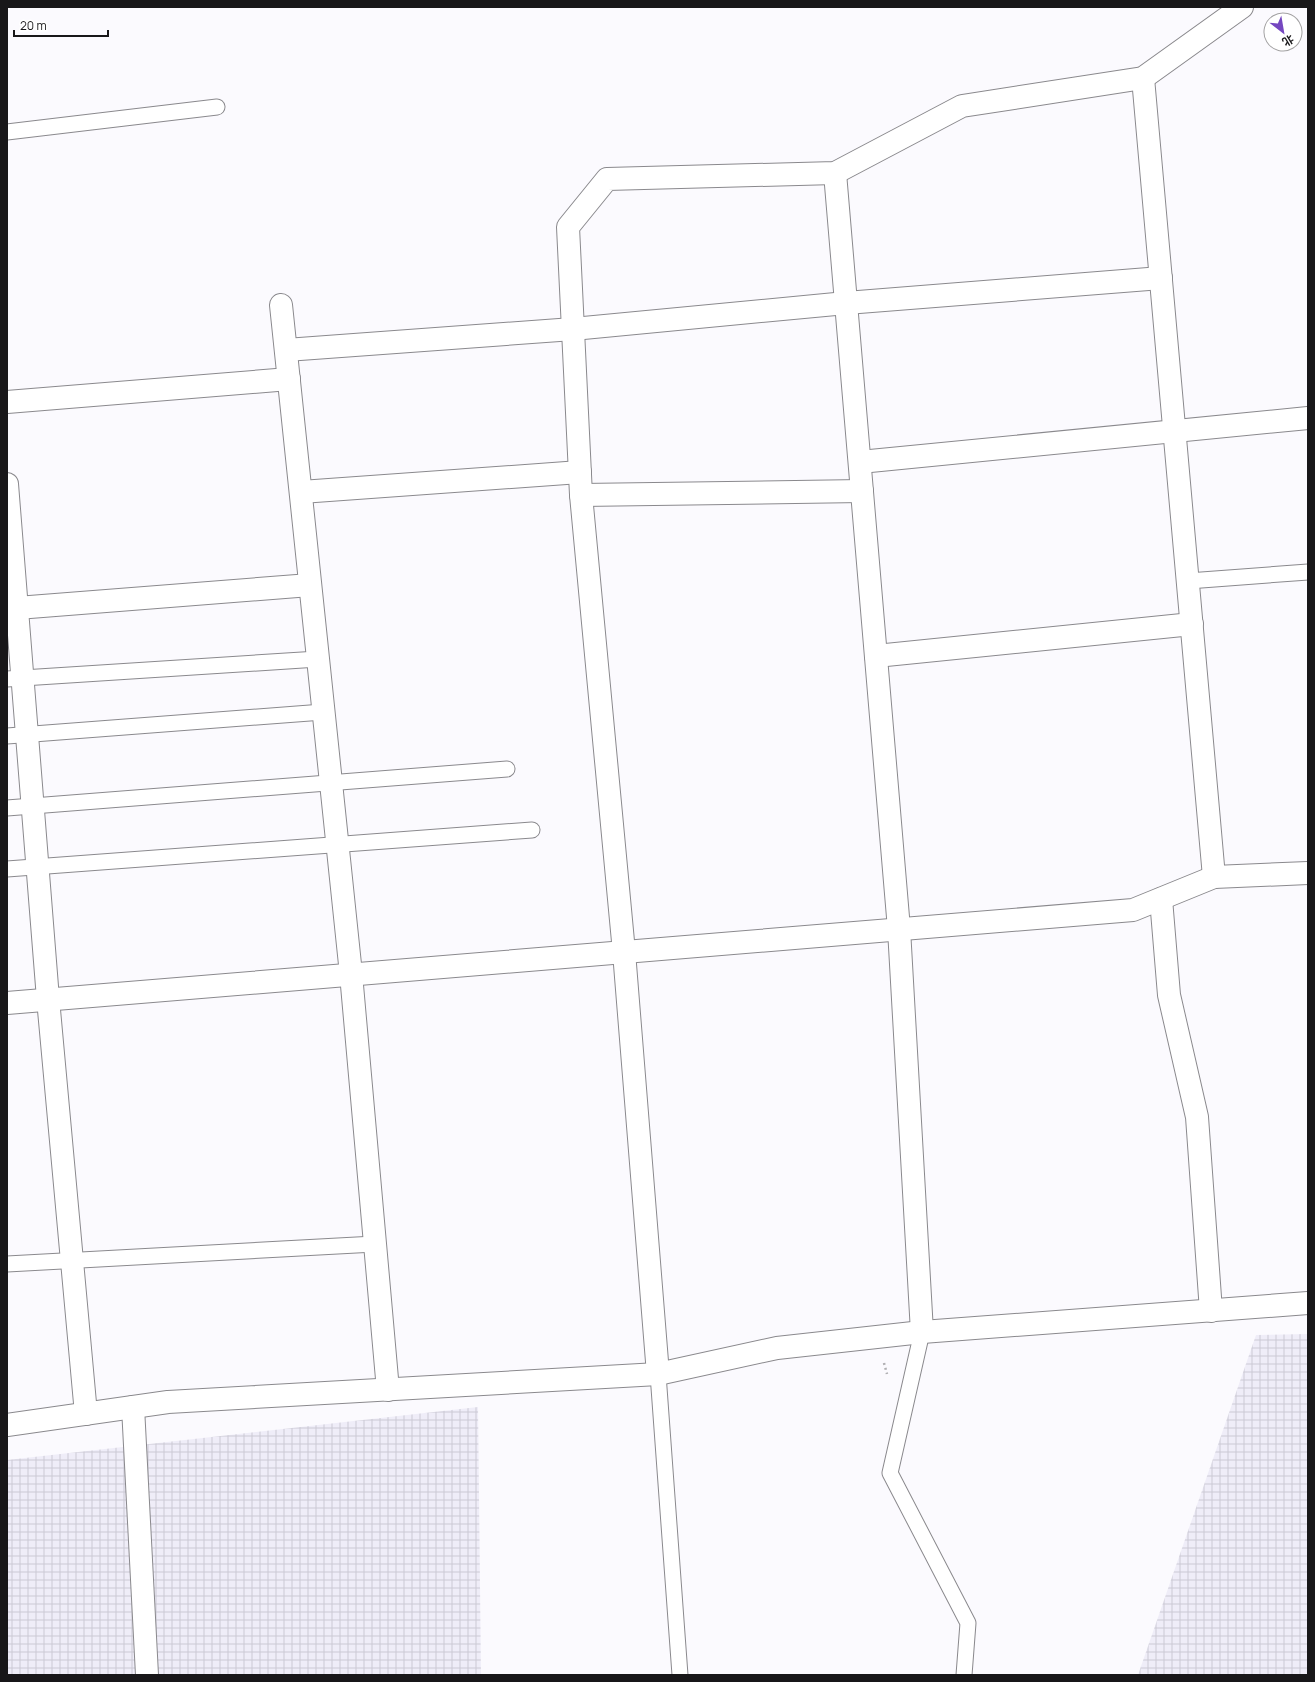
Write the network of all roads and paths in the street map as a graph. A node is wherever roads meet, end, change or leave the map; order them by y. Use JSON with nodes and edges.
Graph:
{"nodes":[{"id":1,"x":1242,"y":7,"type":"edge"},
{"id":2,"x":1143,"y":78,"type":"junction"},
{"id":3,"x":216,"y":106,"type":"dead end"},
{"id":4,"x":7,"y":132,"type":"edge"},
{"id":5,"x":835,"y":173,"type":"junction"},
{"id":6,"x":1161,"y":278,"type":"junction"},
{"id":7,"x":846,"y":303,"type":"junction"},
{"id":8,"x":281,"y":305,"type":"dead end"},
{"id":9,"x":573,"y":329,"type":"junction"},
{"id":10,"x":286,"y":350,"type":"junction"},
{"id":11,"x":289,"y":379,"type":"junction"},
{"id":12,"x":7,"y":402,"type":"edge"},
{"id":13,"x":1308,"y":418,"type":"edge"},
{"id":14,"x":1174,"y":430,"type":"junction"},
{"id":15,"x":860,"y":462,"type":"junction"},
{"id":16,"x":580,"y":472,"type":"junction"},
{"id":17,"x":7,"y":484,"type":"edge"},
{"id":18,"x":862,"y":491,"type":"junction"},
{"id":19,"x":301,"y":492,"type":"junction"},
{"id":20,"x":581,"y":495,"type":"junction"},
{"id":21,"x":10,"y":558,"type":"edge"},
{"id":22,"x":1308,"y":572,"type":"edge"},
{"id":23,"x":1188,"y":581,"type":"junction"},
{"id":24,"x":310,"y":585,"type":"junction"},
{"id":25,"x":17,"y":608,"type":"junction"},
{"id":26,"x":1192,"y":624,"type":"junction"},
{"id":27,"x":876,"y":656,"type":"junction"},
{"id":28,"x":318,"y":659,"type":"junction"},
{"id":29,"x":15,"y":678,"type":"edge"},
{"id":30,"x":323,"y":712,"type":"junction"},
{"id":31,"x":17,"y":735,"type":"edge"},
{"id":32,"x":507,"y":769,"type":"dead end"},
{"id":33,"x":331,"y":782,"type":"junction"},
{"id":34,"x":33,"y":806,"type":"junction"},
{"id":35,"x":7,"y":808,"type":"edge"},
{"id":36,"x":532,"y":830,"type":"dead end"},
{"id":37,"x":337,"y":845,"type":"junction"},
{"id":38,"x":38,"y":867,"type":"junction"},
{"id":39,"x":7,"y":869,"type":"edge"},
{"id":40,"x":1308,"y":873,"type":"edge"},
{"id":41,"x":1214,"y":877,"type":"junction"},
{"id":42,"x":1161,"y":899,"type":"junction"},
{"id":43,"x":899,"y":929,"type":"junction"},
{"id":44,"x":624,"y":952,"type":"junction"},
{"id":45,"x":350,"y":974,"type":"junction"},
{"id":46,"x":48,"y":999,"type":"junction"},
{"id":47,"x":7,"y":1003,"type":"edge"},
{"id":48,"x":375,"y":1244,"type":"junction"},
{"id":49,"x":72,"y":1261,"type":"junction"},
{"id":50,"x":7,"y":1264,"type":"edge"},
{"id":51,"x":1308,"y":1303,"type":"edge"},
{"id":52,"x":1211,"y":1311,"type":"junction"},
{"id":53,"x":922,"y":1332,"type":"junction"},
{"id":54,"x":658,"y":1374,"type":"junction"},
{"id":55,"x":388,"y":1390,"type":"junction"},
{"id":56,"x":133,"y":1407,"type":"junction"},
{"id":57,"x":86,"y":1414,"type":"junction"},
{"id":58,"x":7,"y":1424,"type":"edge"},
{"id":59,"x":147,"y":1675,"type":"edge"},
{"id":60,"x":680,"y":1675,"type":"edge"},
{"id":61,"x":964,"y":1675,"type":"edge"}],
"edges":[{"from":1,"to":2,"type":"street"},
{"from":2,"to":5,"type":"street"},
{"from":2,"to":6,"type":"street"},
{"from":3,"to":4,"type":"lane"},
{"from":5,"to":7,"type":"street"},
{"from":5,"to":9,"type":"street"},
{"from":6,"to":7,"type":"street"},
{"from":6,"to":14,"type":"street"},
{"from":7,"to":9,"type":"street"},
{"from":7,"to":15,"type":"street"},
{"from":8,"to":10,"type":"street"},
{"from":9,"to":10,"type":"street"},
{"from":9,"to":16,"type":"street"},
{"from":10,"to":11,"type":"street"},
{"from":11,"to":12,"type":"street"},
{"from":11,"to":19,"type":"street"},
{"from":13,"to":14,"type":"street"},
{"from":14,"to":15,"type":"street"},
{"from":14,"to":23,"type":"street"},
{"from":15,"to":18,"type":"street"},
{"from":16,"to":19,"type":"street"},
{"from":16,"to":20,"type":"street"},
{"from":17,"to":21,"type":"street"},
{"from":18,"to":20,"type":"street"},
{"from":18,"to":27,"type":"street"},
{"from":19,"to":24,"type":"street"},
{"from":20,"to":44,"type":"street"},
{"from":21,"to":25,"type":"street"},
{"from":22,"to":23,"type":"lane"},
{"from":23,"to":26,"type":"street"},
{"from":24,"to":25,"type":"street"},
{"from":24,"to":28,"type":"street"},
{"from":25,"to":29,"type":"street"},
{"from":26,"to":27,"type":"street"},
{"from":26,"to":41,"type":"street"},
{"from":27,"to":43,"type":"street"},
{"from":28,"to":29,"type":"lane"},
{"from":28,"to":30,"type":"street"},
{"from":29,"to":31,"type":"street"},
{"from":30,"to":31,"type":"lane"},
{"from":30,"to":33,"type":"street"},
{"from":31,"to":34,"type":"street"},
{"from":32,"to":33,"type":"lane"},
{"from":33,"to":34,"type":"lane"},
{"from":33,"to":37,"type":"street"},
{"from":34,"to":35,"type":"lane"},
{"from":34,"to":38,"type":"street"},
{"from":36,"to":37,"type":"lane"},
{"from":37,"to":38,"type":"lane"},
{"from":37,"to":45,"type":"street"},
{"from":38,"to":39,"type":"lane"},
{"from":38,"to":46,"type":"street"},
{"from":40,"to":41,"type":"street"},
{"from":41,"to":42,"type":"street"},
{"from":42,"to":43,"type":"street"},
{"from":42,"to":52,"type":"street"},
{"from":43,"to":44,"type":"street"},
{"from":43,"to":53,"type":"street"},
{"from":44,"to":45,"type":"street"},
{"from":44,"to":54,"type":"street"},
{"from":45,"to":46,"type":"street"},
{"from":45,"to":48,"type":"street"},
{"from":46,"to":47,"type":"street"},
{"from":46,"to":49,"type":"street"},
{"from":48,"to":49,"type":"lane"},
{"from":48,"to":55,"type":"street"},
{"from":49,"to":50,"type":"lane"},
{"from":49,"to":57,"type":"street"},
{"from":51,"to":52,"type":"street"},
{"from":52,"to":53,"type":"street"},
{"from":53,"to":54,"type":"street"},
{"from":53,"to":61,"type":"lane"},
{"from":54,"to":55,"type":"street"},
{"from":54,"to":60,"type":"lane"},
{"from":55,"to":56,"type":"street"},
{"from":56,"to":57,"type":"street"},
{"from":56,"to":59,"type":"street"},
{"from":57,"to":58,"type":"street"}]}
